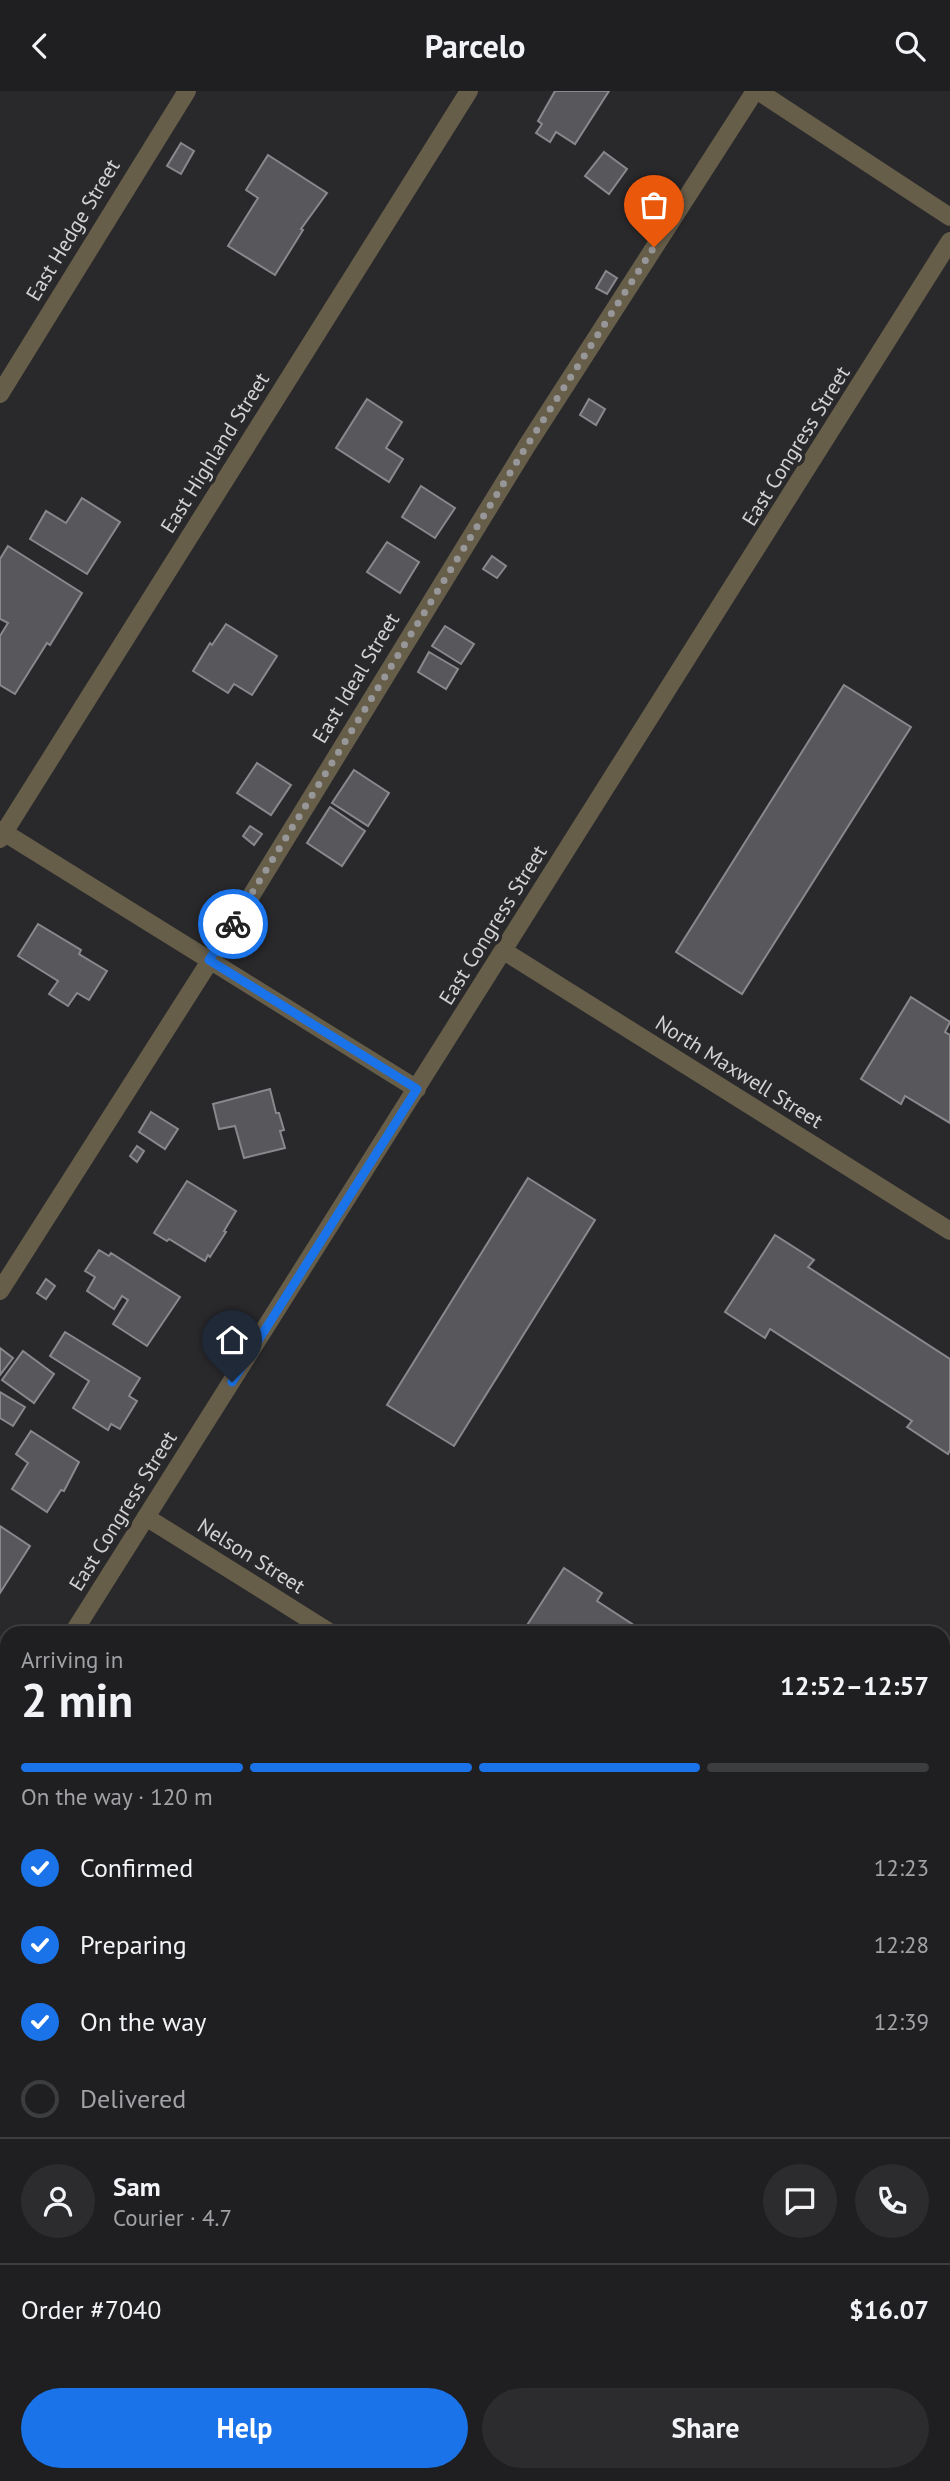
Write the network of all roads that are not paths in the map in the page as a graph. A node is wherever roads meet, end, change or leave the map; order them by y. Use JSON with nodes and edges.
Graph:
{"nodes":[{"id":1,"x":187,"y":91,"type":"edge"},
{"id":2,"x":469,"y":91,"type":"edge"},
{"id":3,"x":757,"y":91,"type":"edge"},
{"id":4,"x":950,"y":217,"type":"edge"},
{"id":5,"x":950,"y":241,"type":"edge"},
{"id":6,"x":0,"y":394,"type":"edge"},
{"id":7,"x":1,"y":834,"type":"edge"},
{"id":8,"x":504,"y":951,"type":"junction"},
{"id":9,"x":209,"y":960,"type":"junction"},
{"id":10,"x":417,"y":1089,"type":"junction"},
{"id":11,"x":950,"y":1231,"type":"edge"},
{"id":12,"x":0,"y":1291,"type":"edge"},
{"id":13,"x":146,"y":1517,"type":"junction"},
{"id":14,"x":77,"y":1626,"type":"edge"},
{"id":15,"x":320,"y":1626,"type":"edge"}],
"edges":[{"from":1,"to":6,"type":"street","name":"East Hedge Street"},
{"from":2,"to":7,"type":"street","name":"East Highland Street"},
{"from":3,"to":4,"type":"street"},
{"from":3,"to":9,"type":"street","name":"East Ideal Street"},
{"from":5,"to":8,"type":"street","name":"East Congress Street"},
{"from":7,"to":9,"type":"street"},
{"from":8,"to":10,"type":"street","name":"East Congress Street"},
{"from":8,"to":11,"type":"street","name":"North Maxwell Street"},
{"from":9,"to":10,"type":"street"},
{"from":9,"to":12,"type":"street","name":"East Ideal Street"},
{"from":10,"to":13,"type":"street","name":"East Congress Street"},
{"from":13,"to":14,"type":"street","name":"East Congress Street"},
{"from":13,"to":15,"type":"street","name":"Nelson Street"}]}
